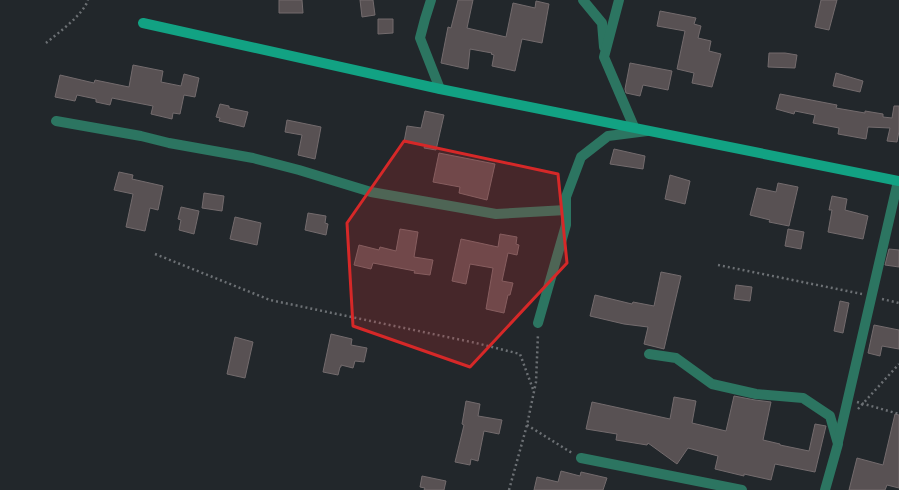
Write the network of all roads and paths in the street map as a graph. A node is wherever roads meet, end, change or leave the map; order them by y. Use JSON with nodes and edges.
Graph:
{"nodes":[{"id":1,"x":88,"y":0,"type":"edge"},
{"id":2,"x":431,"y":0,"type":"edge"},
{"id":3,"x":583,"y":0,"type":"edge"},
{"id":4,"x":619,"y":0,"type":"edge"},
{"id":5,"x":143,"y":23,"type":"dead end"},
{"id":6,"x":46,"y":43,"type":"dead end"},
{"id":7,"x":604,"y":57,"type":"junction"},
{"id":8,"x":440,"y":89,"type":"junction"},
{"id":9,"x":56,"y":121,"type":"dead end"},
{"id":10,"x":634,"y":127,"type":"junction"},
{"id":11,"x":651,"y":131,"type":"junction"},
{"id":12,"x":898,"y":181,"type":"edge"},
{"id":13,"x":566,"y":210,"type":"junction"},
{"id":14,"x":155,"y":254,"type":"dead end"},
{"id":15,"x":718,"y":265,"type":"dead end"},
{"id":16,"x":872,"y":296,"type":"junction"},
{"id":17,"x":899,"y":303,"type":"edge"},
{"id":18,"x":538,"y":323,"type":"joint"},
{"id":19,"x":649,"y":354,"type":"dead end"},
{"id":20,"x":899,"y":364,"type":"edge"},
{"id":21,"x":534,"y":392,"type":"junction"},
{"id":22,"x":848,"y":399,"type":"junction"},
{"id":23,"x":863,"y":404,"type":"junction"},
{"id":24,"x":854,"y":413,"type":"dead end"},
{"id":25,"x":899,"y":414,"type":"edge"},
{"id":26,"x":527,"y":425,"type":"junction"},
{"id":27,"x":838,"y":444,"type":"junction"},
{"id":28,"x":581,"y":458,"type":"joint"},
{"id":29,"x":509,"y":490,"type":"edge"},
{"id":30,"x":742,"y":490,"type":"edge"},
{"id":31,"x":826,"y":490,"type":"edge"}],
"edges":[{"from":1,"to":6,"type":"path"},
{"from":2,"to":8,"type":"street"},
{"from":3,"to":7,"type":"street"},
{"from":4,"to":7,"type":"street"},
{"from":5,"to":8,"type":"street"},
{"from":7,"to":10,"type":"street"},
{"from":8,"to":10,"type":"street"},
{"from":9,"to":13,"type":"street"},
{"from":10,"to":11,"type":"street"},
{"from":11,"to":12,"type":"street"},
{"from":11,"to":13,"type":"street"},
{"from":12,"to":16,"type":"street"},
{"from":13,"to":18,"type":"street"},
{"from":14,"to":21,"type":"path"},
{"from":15,"to":16,"type":"path"},
{"from":16,"to":17,"type":"path"},
{"from":16,"to":22,"type":"street"},
{"from":18,"to":21,"type":"path"},
{"from":19,"to":27,"type":"street"},
{"from":20,"to":23,"type":"path"},
{"from":21,"to":26,"type":"path"},
{"from":22,"to":23,"type":"path"},
{"from":22,"to":27,"type":"street"},
{"from":23,"to":24,"type":"path"},
{"from":23,"to":25,"type":"path"},
{"from":26,"to":28,"type":"path"},
{"from":26,"to":29,"type":"path"},
{"from":27,"to":31,"type":"street"},
{"from":28,"to":30,"type":"street"}]}
